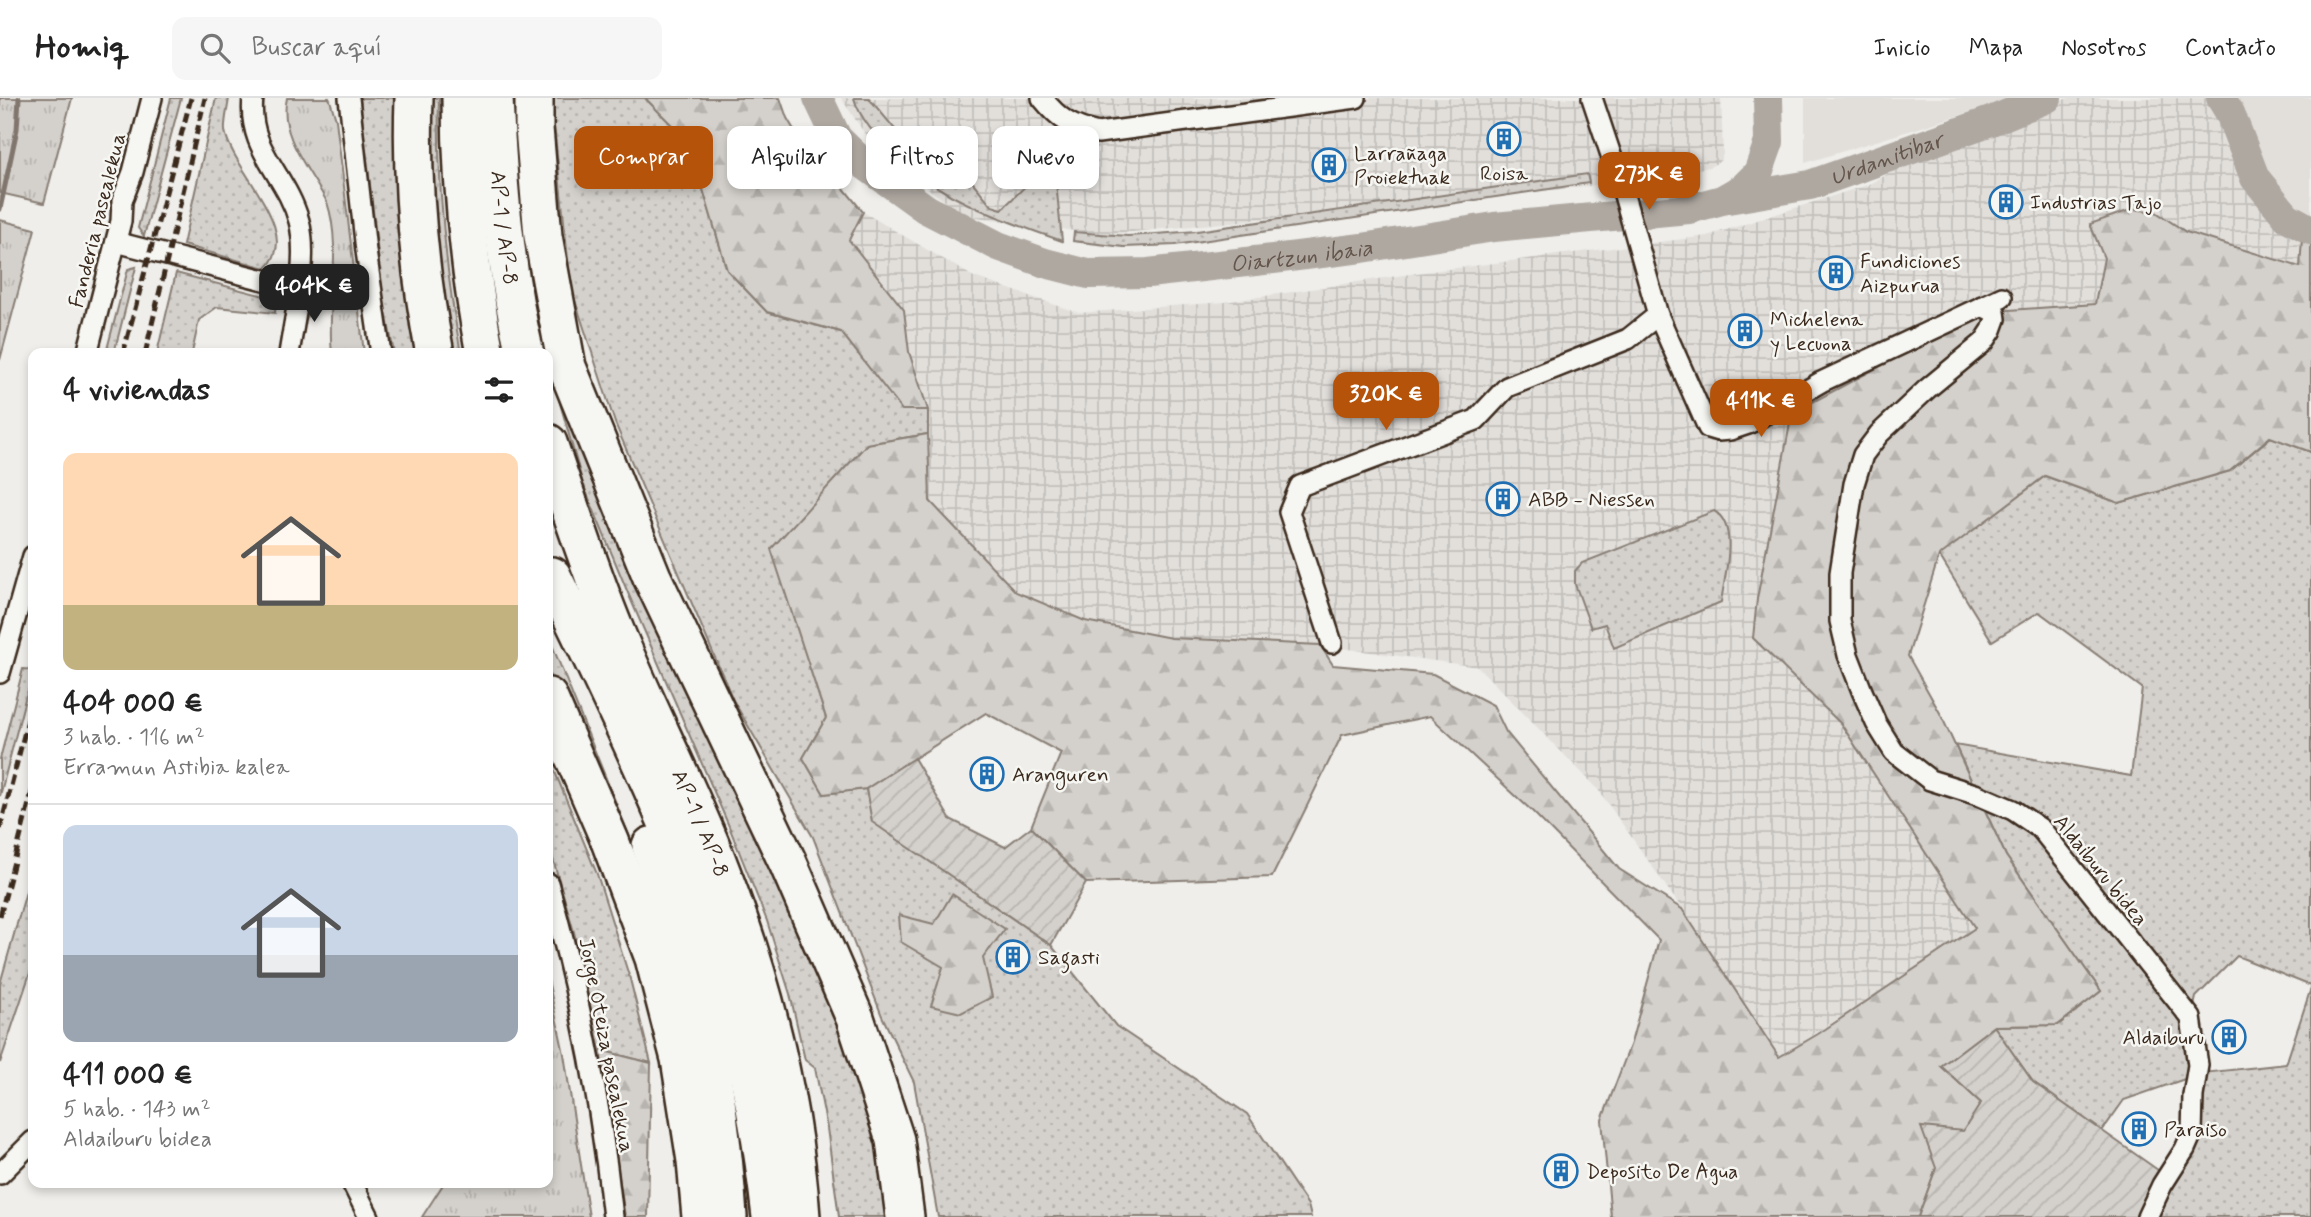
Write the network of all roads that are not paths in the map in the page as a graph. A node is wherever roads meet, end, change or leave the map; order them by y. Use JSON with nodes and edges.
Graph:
{"nodes":[{"id":1,"x":152,"y":98,"type":"edge"},
{"id":2,"x":253,"y":98,"type":"edge"},
{"id":3,"x":415,"y":98,"type":"edge"},
{"id":4,"x":461,"y":98,"type":"edge"},
{"id":5,"x":495,"y":98,"type":"edge"},
{"id":6,"x":534,"y":98,"type":"edge"},
{"id":7,"x":1042,"y":98,"type":"edge"},
{"id":8,"x":1356,"y":98,"type":"edge"},
{"id":9,"x":1592,"y":98,"type":"edge"},
{"id":10,"x":348,"y":100,"type":"edge"},
{"id":11,"x":1261,"y":105,"type":"edge"},
{"id":12,"x":116,"y":242,"type":"junction"},
{"id":13,"x":299,"y":289,"type":"junction"},
{"id":14,"x":2002,"y":297,"type":"dead end"},
{"id":15,"x":1982,"y":306,"type":"junction"},
{"id":16,"x":1658,"y":315,"type":"junction"},
{"id":17,"x":89,"y":348,"type":"edge"},
{"id":18,"x":290,"y":348,"type":"edge"},
{"id":19,"x":380,"y":348,"type":"edge"},
{"id":20,"x":434,"y":348,"type":"edge"},
{"id":21,"x":484,"y":348,"type":"edge"},
{"id":22,"x":524,"y":348,"type":"edge"},
{"id":23,"x":553,"y":457,"type":"edge"},
{"id":24,"x":28,"y":574,"type":"edge"},
{"id":25,"x":553,"y":577,"type":"edge"},
{"id":26,"x":553,"y":580,"type":"edge"},
{"id":27,"x":1332,"y":643,"type":"dead end"},
{"id":28,"x":0,"y":673,"type":"edge"},
{"id":29,"x":553,"y":709,"type":"edge"},
{"id":30,"x":553,"y":729,"type":"edge"},
{"id":31,"x":553,"y":903,"type":"edge"},
{"id":32,"x":28,"y":1145,"type":"edge"},
{"id":33,"x":0,"y":1174,"type":"edge"},
{"id":34,"x":354,"y":1188,"type":"edge"},
{"id":35,"x":369,"y":1217,"type":"edge"},
{"id":36,"x":613,"y":1217,"type":"edge"},
{"id":37,"x":682,"y":1217,"type":"edge"},
{"id":38,"x":701,"y":1217,"type":"edge"},
{"id":39,"x":728,"y":1217,"type":"edge"},
{"id":40,"x":771,"y":1217,"type":"edge"},
{"id":41,"x":801,"y":1217,"type":"edge"},
{"id":42,"x":905,"y":1217,"type":"edge"},
{"id":43,"x":2147,"y":1217,"type":"edge"}],
"edges":[{"from":1,"to":12,"type":"street","name":"Fanderia pasealekua"},
{"from":2,"to":13,"type":"street"},
{"from":3,"to":20,"type":"highway"},
{"from":4,"to":21,"type":"highway","name":"AP-1 / AP-8"},
{"from":5,"to":22,"type":"highway","name":"AP-1 / AP-8"},
{"from":6,"to":42,"type":"highway"},
{"from":7,"to":11,"type":"street"},
{"from":8,"to":11,"type":"street"},
{"from":9,"to":16,"type":"street"},
{"from":10,"to":19,"type":"street"},
{"from":12,"to":13,"type":"street"},
{"from":12,"to":17,"type":"street","name":"Fanderia pasealekua"},
{"from":13,"to":18,"type":"street"},
{"from":14,"to":15,"type":"street"},
{"from":15,"to":16,"type":"street"},
{"from":15,"to":43,"type":"street","name":"Aldaiburu bidea"},
{"from":16,"to":27,"type":"street"},
{"from":23,"to":41,"type":"highway","name":"AP-1 / AP-8"},
{"from":24,"to":28,"type":"street"},
{"from":25,"to":40,"type":"highway"},
{"from":26,"to":39,"type":"highway"},
{"from":29,"to":38,"type":"highway"},
{"from":30,"to":37,"type":"highway"},
{"from":31,"to":36,"type":"street","name":"Jorge Oteiza pasealekua"},
{"from":32,"to":33,"type":"street"},
{"from":34,"to":35,"type":"street"}]}
